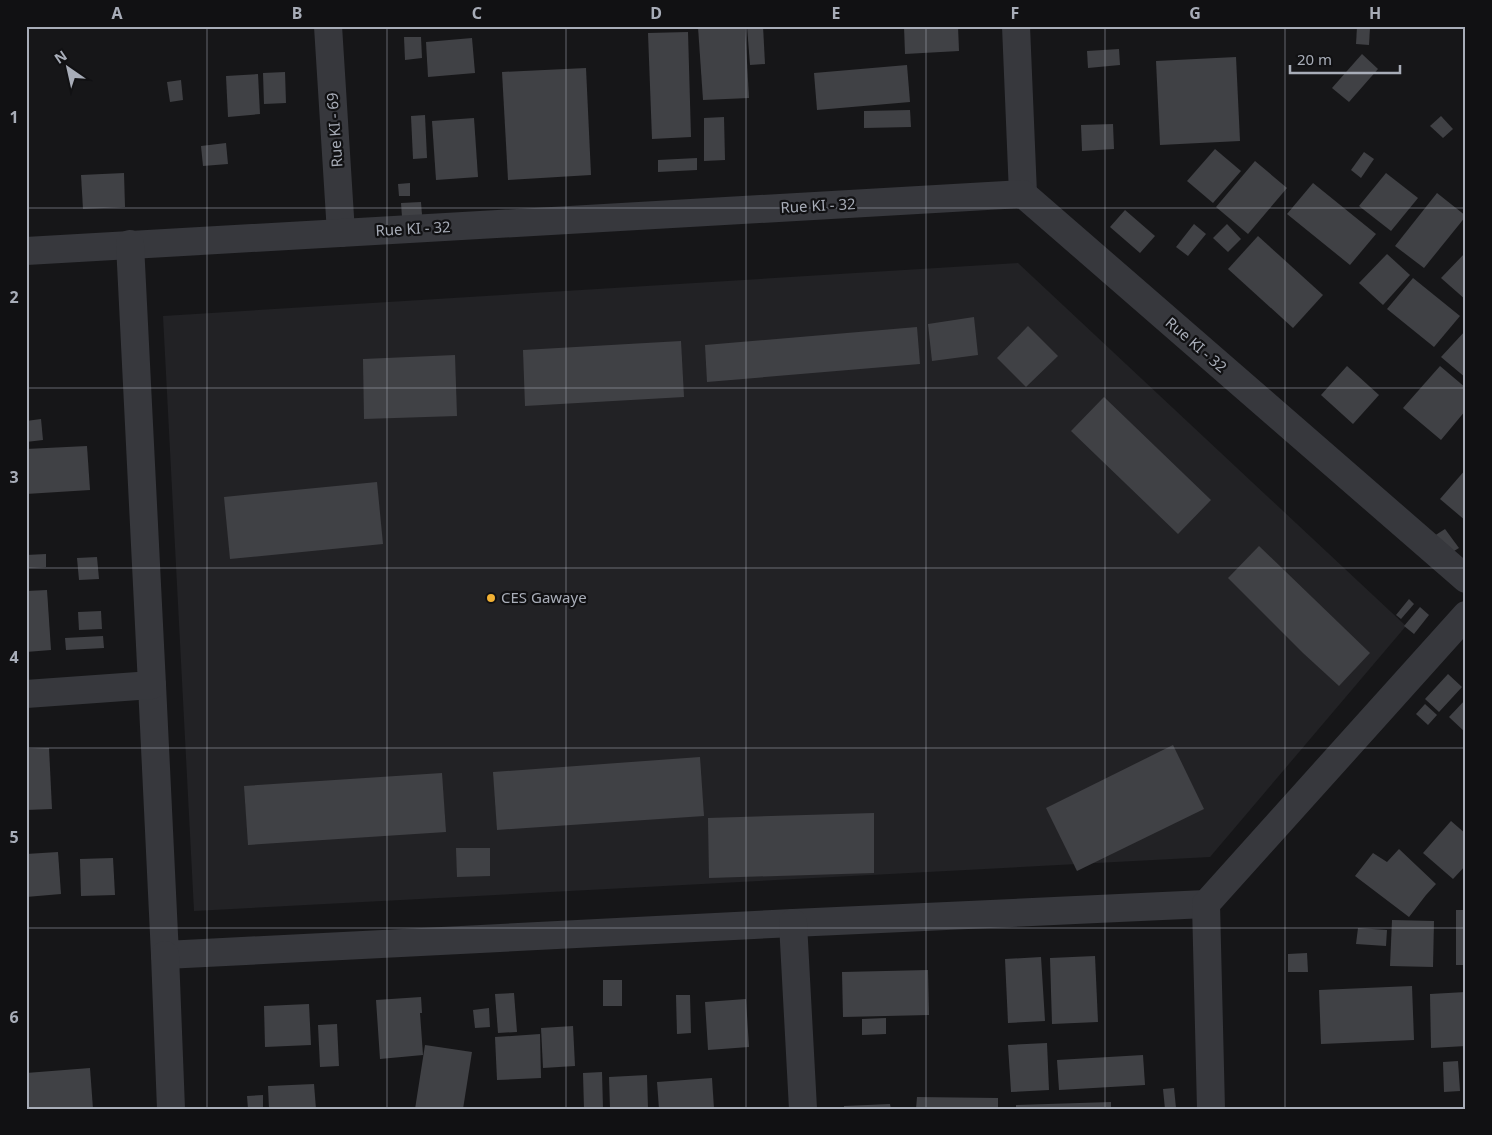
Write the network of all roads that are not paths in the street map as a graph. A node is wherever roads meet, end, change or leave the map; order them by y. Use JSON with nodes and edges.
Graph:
{"nodes":[{"id":1,"x":328,"y":26,"type":"edge"},
{"id":2,"x":1016,"y":26,"type":"edge"},
{"id":3,"x":1023,"y":194,"type":"junction"},
{"id":4,"x":341,"y":233,"type":"junction"},
{"id":5,"x":130,"y":244,"type":"junction"},
{"id":6,"x":26,"y":250,"type":"edge"},
{"id":7,"x":1466,"y":579,"type":"edge"},
{"id":8,"x":1466,"y":615,"type":"edge"},
{"id":9,"x":152,"y":685,"type":"junction"},
{"id":10,"x":26,"y":694,"type":"edge"},
{"id":11,"x":1206,"y":904,"type":"junction"},
{"id":12,"x":793,"y":923,"type":"junction"},
{"id":13,"x":165,"y":955,"type":"junction"},
{"id":14,"x":171,"y":1109,"type":"edge"},
{"id":15,"x":803,"y":1109,"type":"edge"},
{"id":16,"x":1211,"y":1109,"type":"edge"}],
"edges":[{"from":1,"to":4,"type":"street","name":"Rue KI - 69"},
{"from":2,"to":3,"type":"street"},
{"from":3,"to":4,"type":"street","name":"Rue KI - 32"},
{"from":3,"to":7,"type":"street","name":"Rue KI - 32"},
{"from":4,"to":5,"type":"street","name":"Rue KI - 32"},
{"from":5,"to":6,"type":"street","name":"Rue KI - 32"},
{"from":5,"to":9,"type":"street"},
{"from":8,"to":11,"type":"street"},
{"from":9,"to":10,"type":"street"},
{"from":9,"to":13,"type":"street"},
{"from":11,"to":12,"type":"street"},
{"from":11,"to":16,"type":"street"},
{"from":12,"to":13,"type":"street"},
{"from":12,"to":15,"type":"street"},
{"from":13,"to":14,"type":"street"}]}
